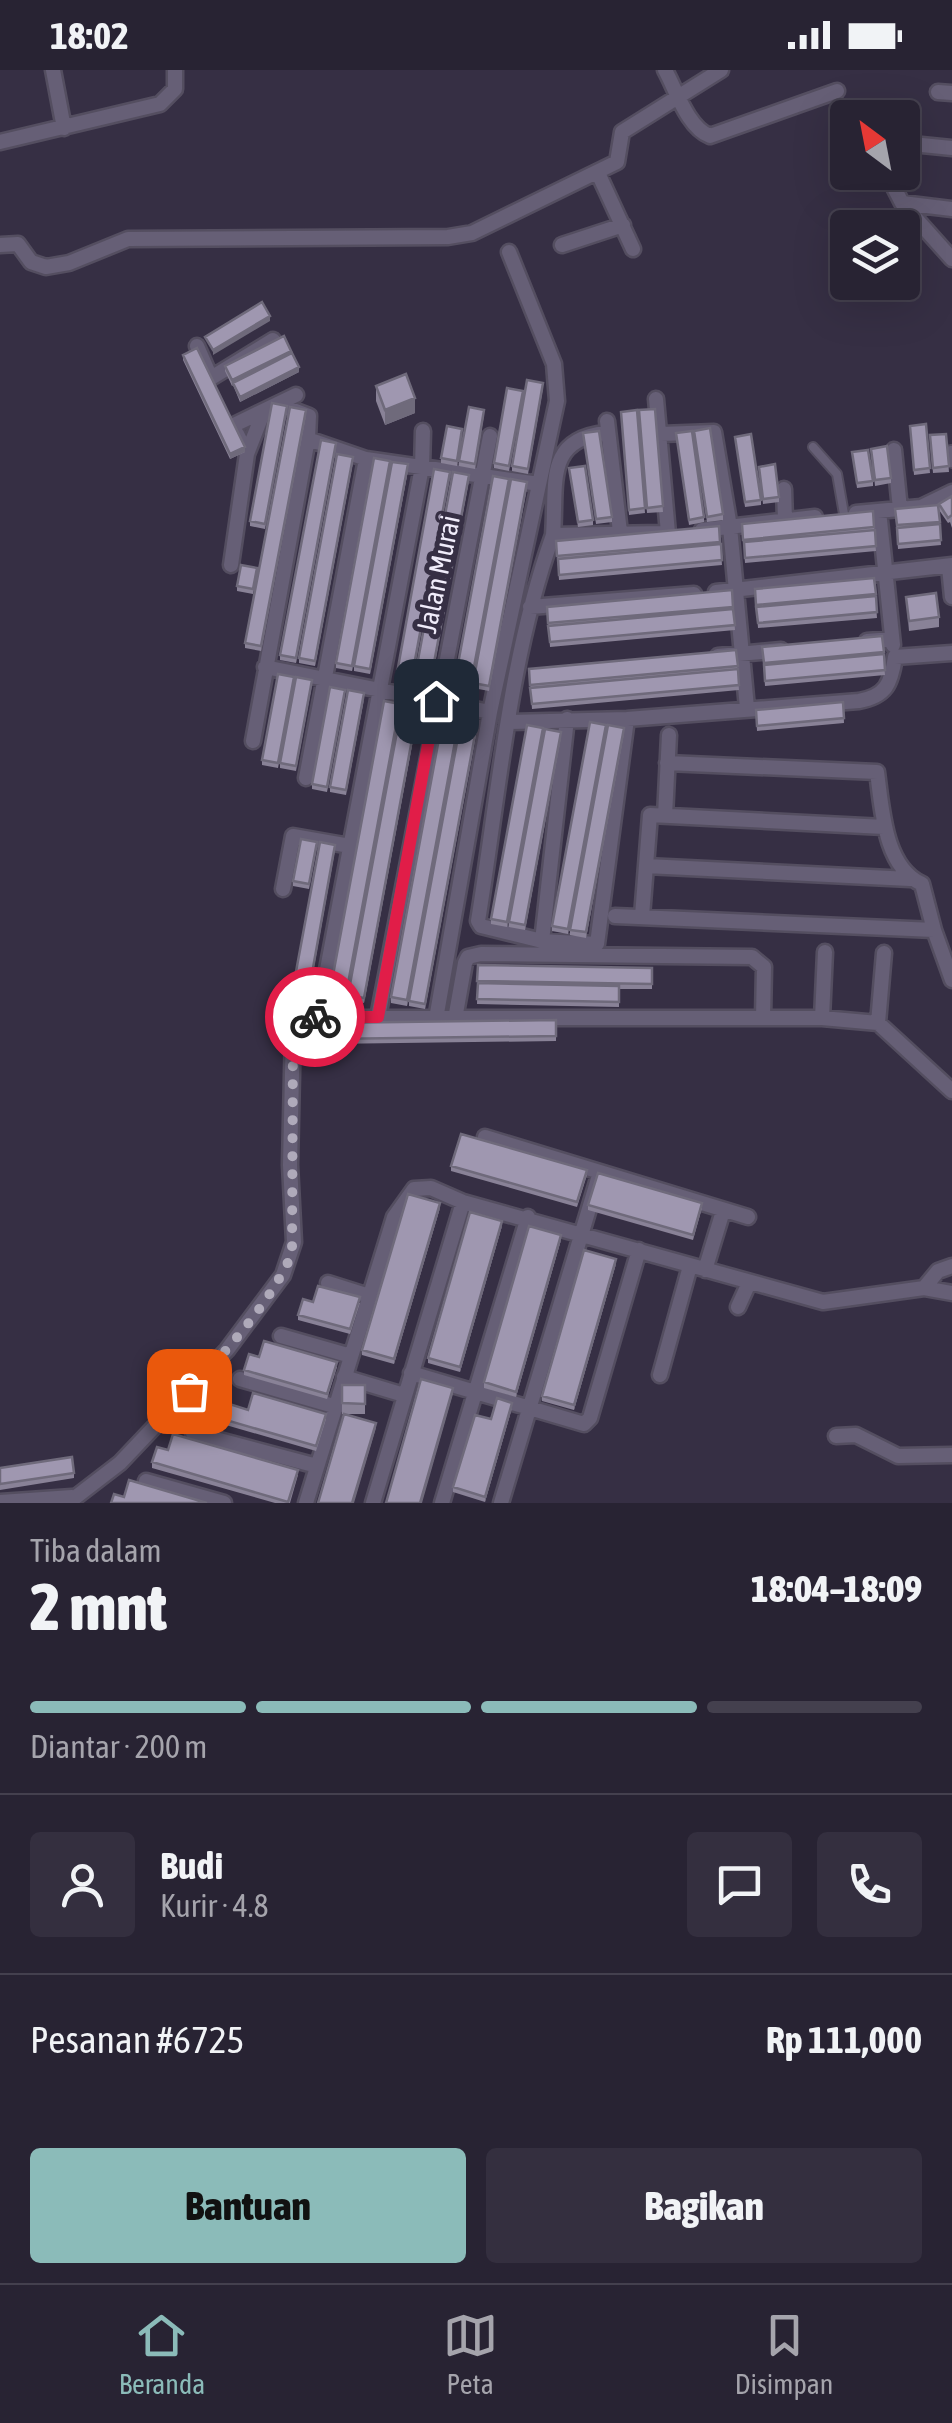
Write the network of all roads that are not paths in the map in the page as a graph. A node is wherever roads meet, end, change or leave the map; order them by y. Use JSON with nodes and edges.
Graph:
{"nodes":[{"id":1,"x":53,"y":70,"type":"edge"},
{"id":2,"x":175,"y":70,"type":"edge"},
{"id":3,"x":666,"y":70,"type":"edge"},
{"id":4,"x":720,"y":70,"type":"edge"},
{"id":5,"x":837,"y":91,"type":"dead end"},
{"id":6,"x":680,"y":97,"type":"junction"},
{"id":7,"x":64,"y":128,"type":"junction"},
{"id":8,"x":0,"y":142,"type":"edge"},
{"id":9,"x":920,"y":144,"type":"edge"},
{"id":10,"x":952,"y":148,"type":"edge"},
{"id":11,"x":598,"y":174,"type":"junction"},
{"id":12,"x":895,"y":190,"type":"edge"},
{"id":13,"x":902,"y":204,"type":"junction"},
{"id":14,"x":952,"y":209,"type":"edge"},
{"id":15,"x":623,"y":225,"type":"junction"},
{"id":16,"x":0,"y":244,"type":"edge"},
{"id":17,"x":562,"y":245,"type":"dead end"},
{"id":18,"x":633,"y":249,"type":"dead end"},
{"id":19,"x":510,"y":252,"type":"dead end"},
{"id":20,"x":952,"y":258,"type":"edge"},
{"id":21,"x":273,"y":340,"type":"edge"},
{"id":22,"x":197,"y":346,"type":"edge"},
{"id":23,"x":211,"y":378,"type":"junction"},
{"id":24,"x":218,"y":394,"type":"edge"},
{"id":25,"x":296,"y":395,"type":"dead end"},
{"id":26,"x":656,"y":399,"type":"dead end"},
{"id":27,"x":226,"y":410,"type":"edge"},
{"id":28,"x":267,"y":410,"type":"junction"},
{"id":29,"x":234,"y":425,"type":"junction"},
{"id":30,"x":423,"y":430,"type":"dead end"},
{"id":31,"x":660,"y":434,"type":"junction"},
{"id":32,"x":490,"y":436,"type":"dead end"},
{"id":33,"x":308,"y":438,"type":"junction"},
{"id":34,"x":813,"y":448,"type":"dead end"},
{"id":35,"x":894,"y":450,"type":"dead end"},
{"id":36,"x":952,"y":450,"type":"edge"},
{"id":37,"x":247,"y":454,"type":"junction"},
{"id":38,"x":366,"y":459,"type":"junction"},
{"id":39,"x":952,"y":463,"type":"edge"},
{"id":40,"x":422,"y":467,"type":"junction"},
{"id":41,"x":484,"y":474,"type":"junction"},
{"id":42,"x":539,"y":484,"type":"junction"},
{"id":43,"x":784,"y":489,"type":"dead end"},
{"id":44,"x":952,"y":492,"type":"edge"},
{"id":45,"x":900,"y":509,"type":"junction"},
{"id":46,"x":879,"y":512,"type":"junction"},
{"id":47,"x":844,"y":514,"type":"junction"},
{"id":48,"x":785,"y":520,"type":"junction"},
{"id":49,"x":730,"y":527,"type":"junction"},
{"id":50,"x":620,"y":532,"type":"junction"},
{"id":51,"x":668,"y":533,"type":"junction"},
{"id":52,"x":553,"y":534,"type":"junction"},
{"id":53,"x":231,"y":565,"type":"dead end"},
{"id":54,"x":950,"y":566,"type":"edge"},
{"id":55,"x":884,"y":576,"type":"junction"},
{"id":56,"x":737,"y":591,"type":"junction"},
{"id":57,"x":952,"y":596,"type":"edge"},
{"id":58,"x":530,"y":607,"type":"junction"},
{"id":59,"x":892,"y":639,"type":"junction"},
{"id":60,"x":855,"y":642,"type":"edge"},
{"id":61,"x":799,"y":648,"type":"edge"},
{"id":62,"x":952,"y":653,"type":"edge"},
{"id":63,"x":744,"y":654,"type":"junction"},
{"id":64,"x":706,"y":657,"type":"edge"},
{"id":65,"x":896,"y":657,"type":"junction"},
{"id":66,"x":265,"y":667,"type":"junction"},
{"id":67,"x":537,"y":672,"type":"edge"},
{"id":68,"x":518,"y":674,"type":"junction"},
{"id":69,"x":327,"y":679,"type":"junction"},
{"id":70,"x":379,"y":688,"type":"junction"},
{"id":71,"x":436,"y":701,"type":"junction"},
{"id":72,"x":748,"y":708,"type":"junction"},
{"id":73,"x":490,"y":712,"type":"junction"},
{"id":74,"x":566,"y":719,"type":"junction"},
{"id":75,"x":628,"y":719,"type":"junction"},
{"id":76,"x":511,"y":722,"type":"junction"},
{"id":77,"x":669,"y":735,"type":"dead end"},
{"id":78,"x":252,"y":741,"type":"dead end"},
{"id":79,"x":667,"y":763,"type":"junction"},
{"id":80,"x":306,"y":778,"type":"dead end"},
{"id":81,"x":664,"y":816,"type":"junction"},
{"id":82,"x":884,"y":827,"type":"junction"},
{"id":83,"x":350,"y":846,"type":"junction"},
{"id":84,"x":646,"y":866,"type":"junction"},
{"id":85,"x":910,"y":878,"type":"junction"},
{"id":86,"x":284,"y":889,"type":"dead end"},
{"id":87,"x":615,"y":916,"type":"dead end"},
{"id":88,"x":642,"y":916,"type":"junction"},
{"id":89,"x":934,"y":930,"type":"junction"},
{"id":90,"x":542,"y":941,"type":"junction"},
{"id":91,"x":826,"y":952,"type":"dead end"},
{"id":92,"x":884,"y":953,"type":"dead end"},
{"id":93,"x":952,"y":980,"type":"edge"},
{"id":94,"x":318,"y":1017,"type":"junction"},
{"id":95,"x":378,"y":1017,"type":"junction"},
{"id":96,"x":762,"y":1018,"type":"junction"},
{"id":97,"x":822,"y":1018,"type":"junction"},
{"id":98,"x":436,"y":1019,"type":"junction"},
{"id":99,"x":455,"y":1019,"type":"junction"},
{"id":100,"x":878,"y":1024,"type":"junction"},
{"id":101,"x":952,"y":1091,"type":"edge"},
{"id":102,"x":485,"y":1137,"type":"edge"},
{"id":103,"x":600,"y":1172,"type":"junction"},
{"id":104,"x":463,"y":1202,"type":"junction"},
{"id":105,"x":723,"y":1211,"type":"junction"},
{"id":106,"x":528,"y":1217,"type":"junction"},
{"id":107,"x":748,"y":1217,"type":"dead end"},
{"id":108,"x":581,"y":1233,"type":"junction"},
{"id":109,"x":639,"y":1250,"type":"junction"},
{"id":110,"x":952,"y":1266,"type":"edge"},
{"id":111,"x":698,"y":1268,"type":"junction"},
{"id":112,"x":328,"y":1284,"type":"edge"},
{"id":113,"x":748,"y":1285,"type":"junction"},
{"id":114,"x":924,"y":1288,"type":"junction"},
{"id":115,"x":952,"y":1293,"type":"edge"},
{"id":116,"x":369,"y":1296,"type":"junction"},
{"id":117,"x":738,"y":1308,"type":"dead end"},
{"id":118,"x":281,"y":1336,"type":"dead end"},
{"id":119,"x":351,"y":1356,"type":"junction"},
{"id":120,"x":412,"y":1373,"type":"junction"},
{"id":121,"x":660,"y":1376,"type":"dead end"},
{"id":122,"x":344,"y":1377,"type":"junction"},
{"id":123,"x":240,"y":1379,"type":"dead end"},
{"id":124,"x":473,"y":1392,"type":"junction"},
{"id":125,"x":404,"y":1395,"type":"junction"},
{"id":126,"x":337,"y":1407,"type":"junction"},
{"id":127,"x":529,"y":1408,"type":"junction"},
{"id":128,"x":193,"y":1433,"type":"dead end"},
{"id":129,"x":836,"y":1436,"type":"dead end"},
{"id":130,"x":952,"y":1455,"type":"edge"},
{"id":131,"x":317,"y":1466,"type":"junction"},
{"id":132,"x":146,"y":1481,"type":"edge"},
{"id":133,"x":70,"y":1500,"type":"edge"},
{"id":134,"x":0,"y":1502,"type":"edge"},
{"id":135,"x":224,"y":1503,"type":"edge"},
{"id":136,"x":306,"y":1503,"type":"edge"},
{"id":137,"x":373,"y":1503,"type":"edge"},
{"id":138,"x":442,"y":1503,"type":"edge"},
{"id":139,"x":501,"y":1503,"type":"edge"}],
"edges":[{"from":1,"to":7,"type":"street"},
{"from":2,"to":7,"type":"street"},
{"from":3,"to":6,"type":"street"},
{"from":4,"to":6,"type":"street"},
{"from":5,"to":6,"type":"street"},
{"from":6,"to":11,"type":"street"},
{"from":7,"to":8,"type":"street"},
{"from":9,"to":10,"type":"street"},
{"from":11,"to":15,"type":"street"},
{"from":11,"to":16,"type":"street"},
{"from":12,"to":13,"type":"street"},
{"from":13,"to":14,"type":"street"},
{"from":13,"to":20,"type":"street"},
{"from":15,"to":17,"type":"street"},
{"from":15,"to":18,"type":"street"},
{"from":19,"to":42,"type":"street"},
{"from":21,"to":23,"type":"street"},
{"from":22,"to":23,"type":"street"},
{"from":23,"to":24,"type":"street"},
{"from":25,"to":28,"type":"street"},
{"from":26,"to":31,"type":"street"},
{"from":27,"to":29,"type":"street"},
{"from":28,"to":29,"type":"street"},
{"from":28,"to":33,"type":"street"},
{"from":28,"to":37,"type":"street"},
{"from":29,"to":37,"type":"street"},
{"from":30,"to":40,"type":"street"},
{"from":31,"to":49,"type":"street"},
{"from":31,"to":51,"type":"street"},
{"from":32,"to":41,"type":"street","name":"Jalan Murai"},
{"from":33,"to":38,"type":"street"},
{"from":33,"to":66,"type":"street"},
{"from":34,"to":47,"type":"lane"},
{"from":35,"to":45,"type":"street"},
{"from":36,"to":39,"type":"lane"},
{"from":37,"to":53,"type":"street"},
{"from":38,"to":40,"type":"street"},
{"from":38,"to":69,"type":"street"},
{"from":40,"to":41,"type":"street"},
{"from":40,"to":70,"type":"street"},
{"from":41,"to":42,"type":"street"},
{"from":41,"to":71,"type":"street","name":"Jalan Murai"},
{"from":42,"to":73,"type":"street"},
{"from":43,"to":48,"type":"street"},
{"from":44,"to":45,"type":"street"},
{"from":45,"to":46,"type":"street"},
{"from":46,"to":47,"type":"street"},
{"from":46,"to":55,"type":"street"},
{"from":47,"to":48,"type":"street"},
{"from":48,"to":49,"type":"street"},
{"from":49,"to":51,"type":"street"},
{"from":49,"to":56,"type":"street"},
{"from":50,"to":51,"type":"street"},
{"from":50,"to":52,"type":"street"},
{"from":50,"to":52,"type":"street"},
{"from":52,"to":58,"type":"street"},
{"from":54,"to":55,"type":"street"},
{"from":54,"to":57,"type":"street"},
{"from":55,"to":56,"type":"street"},
{"from":55,"to":59,"type":"street"},
{"from":56,"to":58,"type":"street"},
{"from":56,"to":63,"type":"street"},
{"from":58,"to":68,"type":"street"},
{"from":59,"to":60,"type":"street"},
{"from":59,"to":65,"type":"street"},
{"from":61,"to":63,"type":"street"},
{"from":62,"to":65,"type":"street"},
{"from":63,"to":64,"type":"street"},
{"from":63,"to":72,"type":"street"},
{"from":65,"to":72,"type":"street"},
{"from":66,"to":69,"type":"street"},
{"from":66,"to":78,"type":"street"},
{"from":67,"to":68,"type":"street"},
{"from":68,"to":76,"type":"street"},
{"from":69,"to":70,"type":"street"},
{"from":69,"to":80,"type":"street"},
{"from":70,"to":71,"type":"street"},
{"from":70,"to":83,"type":"street"},
{"from":71,"to":73,"type":"street"},
{"from":71,"to":95,"type":"street","name":"Jalan Murai"},
{"from":72,"to":75,"type":"street"},
{"from":73,"to":98,"type":"street"},
{"from":74,"to":75,"type":"street"},
{"from":74,"to":76,"type":"street"},
{"from":74,"to":90,"type":"street"},
{"from":75,"to":90,"type":"street"},
{"from":76,"to":90,"type":"street"},
{"from":77,"to":79,"type":"street"},
{"from":79,"to":81,"type":"street"},
{"from":79,"to":82,"type":"street"},
{"from":81,"to":82,"type":"street"},
{"from":81,"to":84,"type":"street"},
{"from":82,"to":85,"type":"street"},
{"from":83,"to":86,"type":"street"},
{"from":83,"to":94,"type":"street"},
{"from":84,"to":85,"type":"street"},
{"from":84,"to":88,"type":"street"},
{"from":85,"to":89,"type":"street"},
{"from":87,"to":88,"type":"street"},
{"from":88,"to":89,"type":"street"},
{"from":89,"to":93,"type":"street"},
{"from":91,"to":97,"type":"street"},
{"from":92,"to":100,"type":"street"},
{"from":94,"to":95,"type":"street"},
{"from":94,"to":133,"type":"street"},
{"from":95,"to":98,"type":"street"},
{"from":96,"to":97,"type":"street"},
{"from":96,"to":99,"type":"street"},
{"from":96,"to":99,"type":"street"},
{"from":97,"to":100,"type":"street"},
{"from":98,"to":99,"type":"street"},
{"from":100,"to":101,"type":"street"},
{"from":102,"to":103,"type":"street"},
{"from":103,"to":105,"type":"street"},
{"from":103,"to":108,"type":"street"},
{"from":104,"to":106,"type":"street"},
{"from":104,"to":116,"type":"street"},
{"from":104,"to":120,"type":"street"},
{"from":105,"to":107,"type":"street"},
{"from":105,"to":111,"type":"street"},
{"from":106,"to":108,"type":"street"},
{"from":106,"to":124,"type":"street"},
{"from":108,"to":109,"type":"street"},
{"from":108,"to":127,"type":"street"},
{"from":109,"to":111,"type":"street"},
{"from":109,"to":127,"type":"street"},
{"from":110,"to":114,"type":"street"},
{"from":111,"to":113,"type":"street"},
{"from":111,"to":121,"type":"street"},
{"from":112,"to":116,"type":"street"},
{"from":113,"to":114,"type":"street"},
{"from":113,"to":117,"type":"street"},
{"from":114,"to":115,"type":"street"},
{"from":116,"to":119,"type":"street"},
{"from":118,"to":119,"type":"street"},
{"from":119,"to":122,"type":"street"},
{"from":120,"to":124,"type":"street"},
{"from":120,"to":125,"type":"street"},
{"from":122,"to":125,"type":"street"},
{"from":122,"to":126,"type":"street"},
{"from":123,"to":126,"type":"street"},
{"from":124,"to":127,"type":"street"},
{"from":124,"to":138,"type":"street"},
{"from":125,"to":137,"type":"street"},
{"from":126,"to":131,"type":"street"},
{"from":127,"to":139,"type":"street"},
{"from":128,"to":131,"type":"street"},
{"from":129,"to":130,"type":"street"},
{"from":131,"to":136,"type":"street"},
{"from":132,"to":135,"type":"street"},
{"from":133,"to":134,"type":"street"}]}
